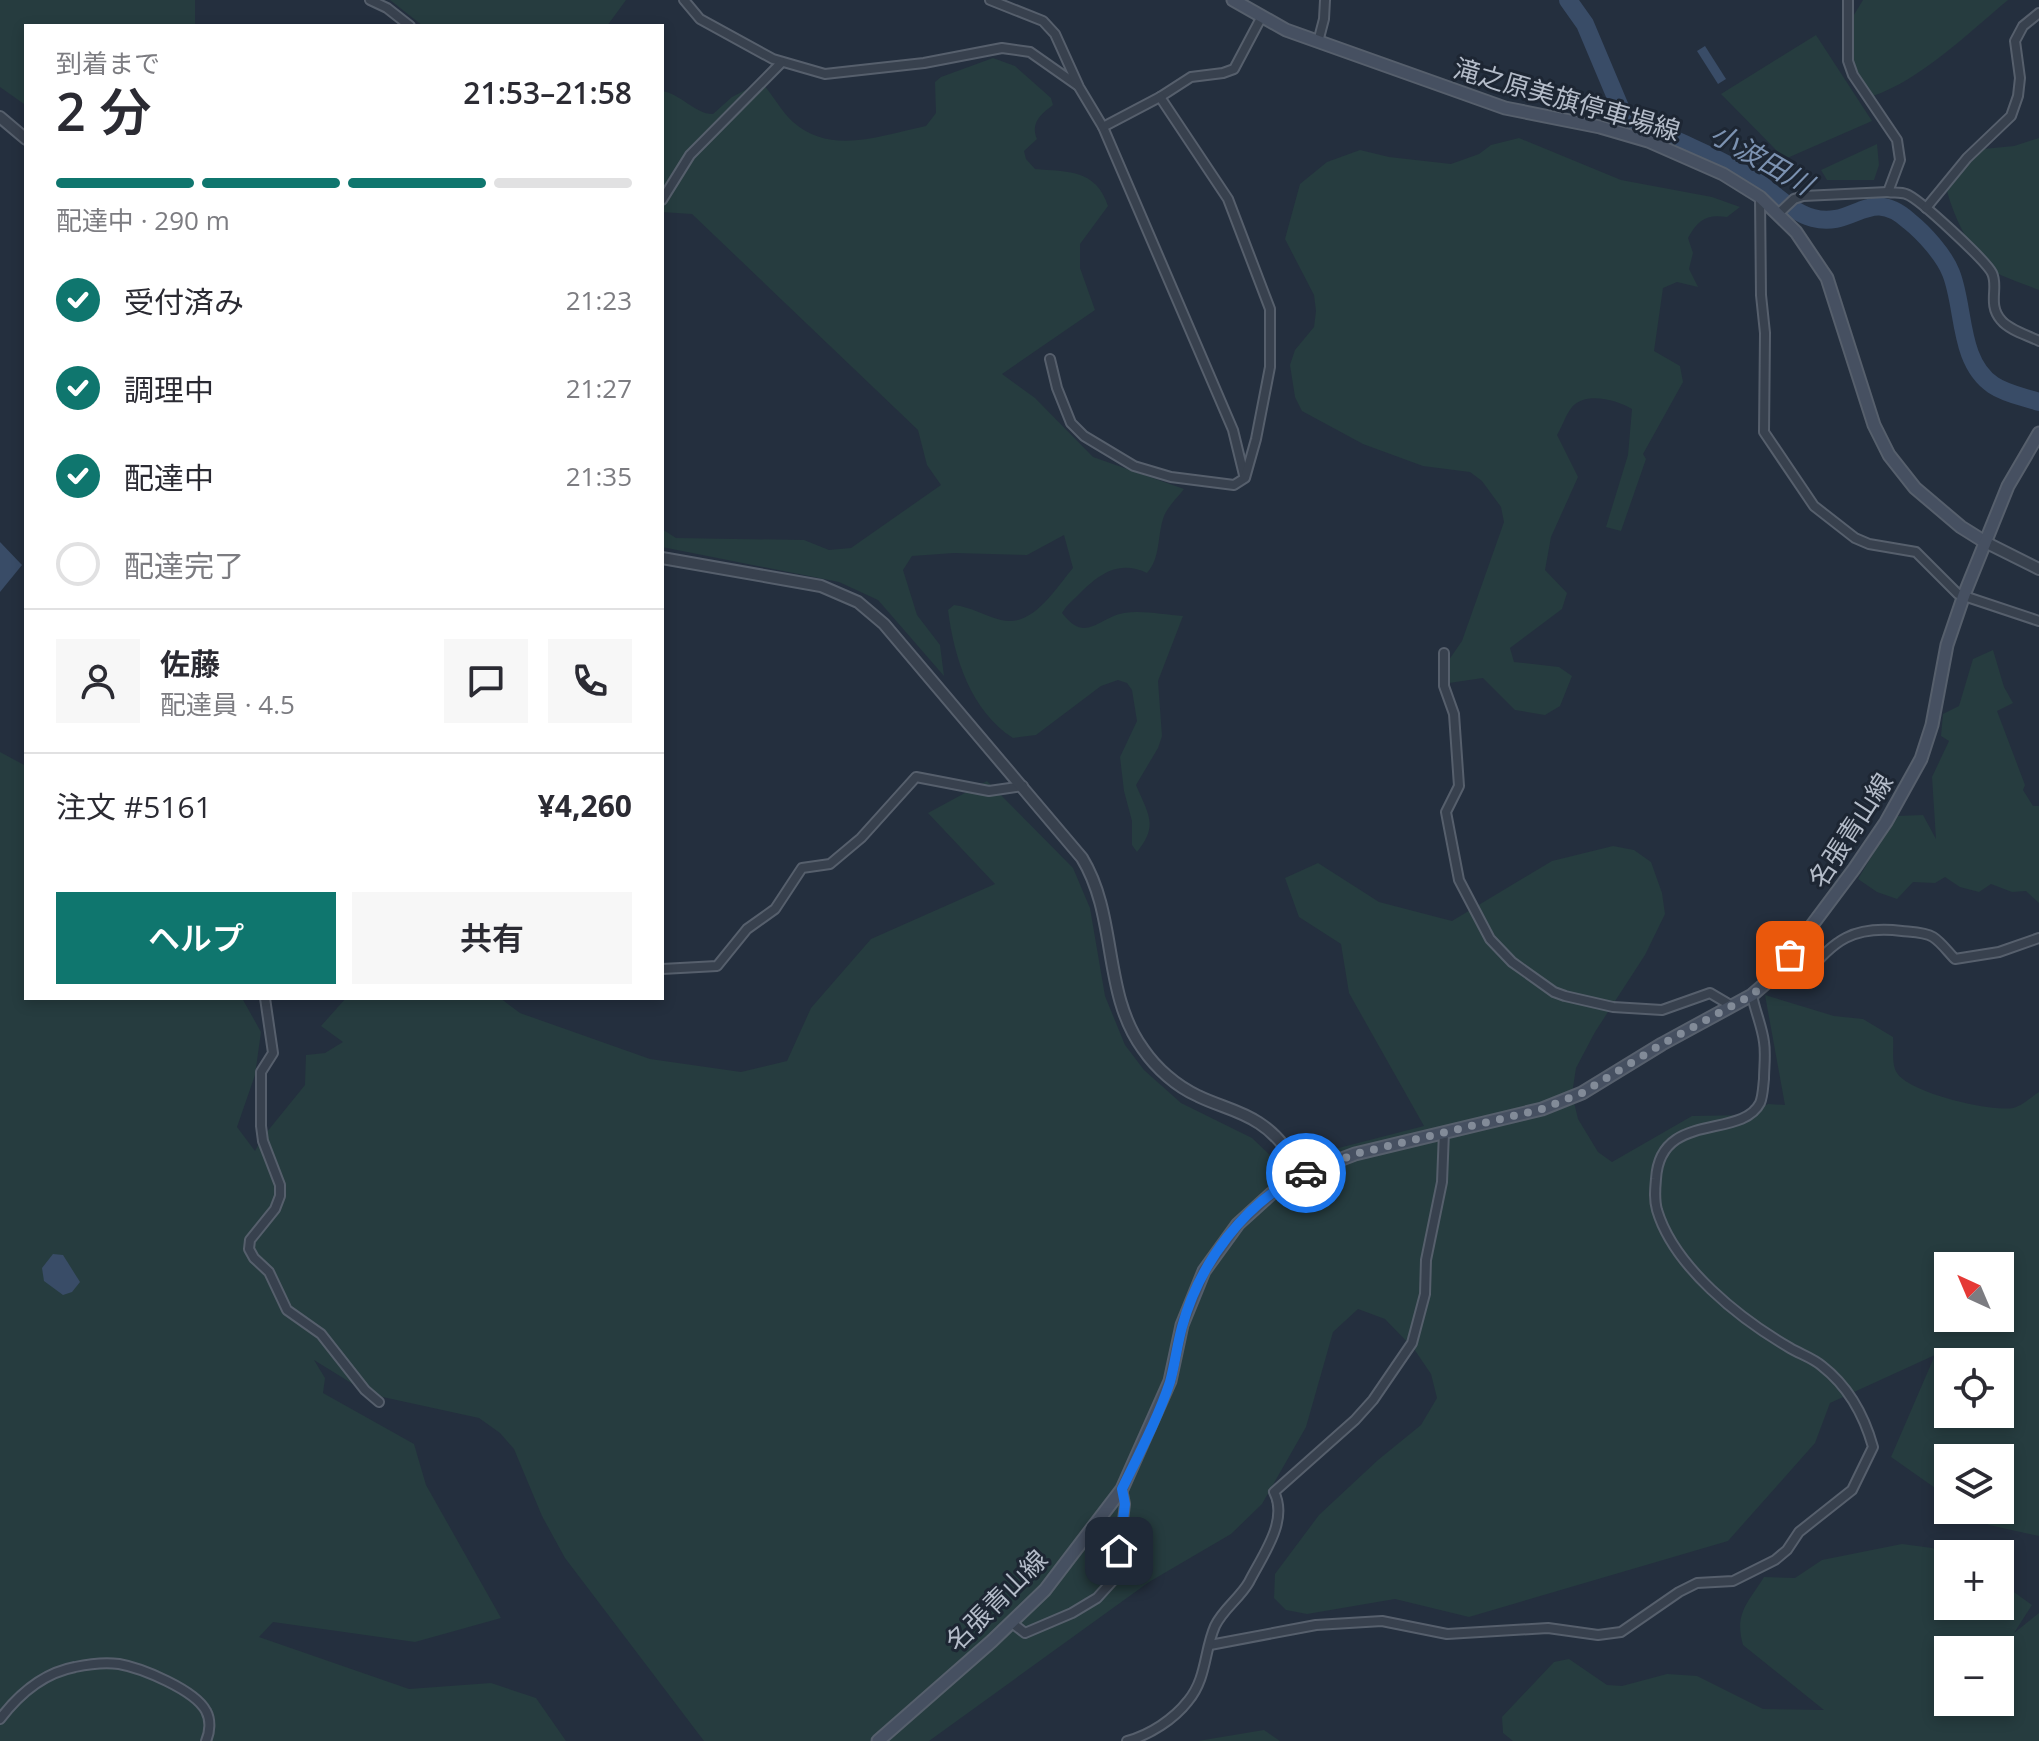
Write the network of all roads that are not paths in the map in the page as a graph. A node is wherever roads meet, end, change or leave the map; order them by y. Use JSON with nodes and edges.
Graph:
{"nodes":[{"id":1,"x":370,"y":0,"type":"edge"},
{"id":2,"x":684,"y":0,"type":"edge"},
{"id":3,"x":990,"y":0,"type":"edge"},
{"id":4,"x":1233,"y":0,"type":"edge"},
{"id":5,"x":1325,"y":0,"type":"edge"},
{"id":6,"x":1848,"y":0,"type":"edge"},
{"id":7,"x":2039,"y":13,"type":"edge"},
{"id":8,"x":1261,"y":18,"type":"junction"},
{"id":9,"x":407,"y":24,"type":"edge"},
{"id":10,"x":1318,"y":42,"type":"junction"},
{"id":11,"x":781,"y":63,"type":"junction"},
{"id":12,"x":1079,"y":87,"type":"junction"},
{"id":13,"x":1160,"y":97,"type":"junction"},
{"id":14,"x":0,"y":117,"type":"edge"},
{"id":15,"x":1103,"y":127,"type":"junction"},
{"id":16,"x":24,"y":137,"type":"edge"},
{"id":17,"x":1888,"y":192,"type":"junction"},
{"id":18,"x":664,"y":197,"type":"edge"},
{"id":19,"x":1760,"y":197,"type":"junction"},
{"id":20,"x":1926,"y":208,"type":"junction"},
{"id":21,"x":1780,"y":212,"type":"junction"},
{"id":22,"x":2039,"y":341,"type":"edge"},
{"id":23,"x":1050,"y":359,"type":"dead end"},
{"id":24,"x":2039,"y":433,"type":"edge"},
{"id":25,"x":1245,"y":478,"type":"junction"},
{"id":26,"x":1985,"y":542,"type":"junction"},
{"id":27,"x":664,"y":558,"type":"edge"},
{"id":28,"x":2039,"y":569,"type":"edge"},
{"id":29,"x":1964,"y":595,"type":"junction"},
{"id":30,"x":2039,"y":621,"type":"edge"},
{"id":31,"x":1444,"y":653,"type":"dead end"},
{"id":32,"x":1023,"y":786,"type":"junction"},
{"id":33,"x":2039,"y":938,"type":"edge"},
{"id":34,"x":664,"y":969,"type":"edge"},
{"id":35,"x":1774,"y":976,"type":"junction"},
{"id":36,"x":1752,"y":995,"type":"junction"},
{"id":37,"x":265,"y":1000,"type":"edge"},
{"id":38,"x":1732,"y":1006,"type":"junction"},
{"id":39,"x":1444,"y":1132,"type":"junction"},
{"id":40,"x":1302,"y":1174,"type":"junction"},
{"id":41,"x":379,"y":1402,"type":"dead end"},
{"id":42,"x":1122,"y":1489,"type":"junction"},
{"id":43,"x":1012,"y":1623,"type":"junction"},
{"id":44,"x":1210,"y":1645,"type":"junction"},
{"id":45,"x":0,"y":1719,"type":"edge"},
{"id":46,"x":206,"y":1741,"type":"edge"},
{"id":47,"x":878,"y":1741,"type":"edge"},
{"id":48,"x":1127,"y":1741,"type":"edge"}],
"edges":[{"from":1,"to":9,"type":"street"},
{"from":2,"to":11,"type":"street"},
{"from":3,"to":12,"type":"street"},
{"from":4,"to":8,"type":"main road","name":"滝之原美旗停車場線"},
{"from":5,"to":10,"type":"street"},
{"from":6,"to":17,"type":"street"},
{"from":7,"to":20,"type":"street"},
{"from":8,"to":10,"type":"main road","name":"滝之原美旗停車場線"},
{"from":8,"to":13,"type":"street"},
{"from":10,"to":19,"type":"main road","name":"滝之原美旗停車場線"},
{"from":11,"to":12,"type":"street"},
{"from":11,"to":18,"type":"street"},
{"from":12,"to":15,"type":"street"},
{"from":13,"to":15,"type":"street"},
{"from":13,"to":25,"type":"street"},
{"from":14,"to":16,"type":"street"},
{"from":15,"to":25,"type":"street"},
{"from":17,"to":20,"type":"street"},
{"from":17,"to":21,"type":"street"},
{"from":19,"to":21,"type":"main road","name":"滝之原美旗停車場線"},
{"from":19,"to":29,"type":"street"},
{"from":20,"to":22,"type":"street"},
{"from":21,"to":26,"type":"main road","name":"滝之原美旗停車場線"},
{"from":23,"to":25,"type":"street"},
{"from":24,"to":26,"type":"main road","name":"名張青山線"},
{"from":26,"to":28,"type":"street"},
{"from":26,"to":29,"type":"main road","name":"名張青山線"},
{"from":27,"to":32,"type":"street"},
{"from":29,"to":30,"type":"street"},
{"from":29,"to":35,"type":"main road","name":"名張青山線"},
{"from":31,"to":38,"type":"street"},
{"from":32,"to":34,"type":"street"},
{"from":32,"to":40,"type":"street"},
{"from":33,"to":35,"type":"street"},
{"from":35,"to":36,"type":"main road","name":"名張青山線"},
{"from":36,"to":38,"type":"main road","name":"名張青山線"},
{"from":36,"to":44,"type":"street"},
{"from":37,"to":41,"type":"street"},
{"from":38,"to":39,"type":"main road","name":"名張青山線"},
{"from":39,"to":40,"type":"main road","name":"名張青山線"},
{"from":39,"to":44,"type":"street"},
{"from":40,"to":42,"type":"main road","name":"名張青山線"},
{"from":42,"to":43,"type":"main road","name":"名張青山線"},
{"from":42,"to":43,"type":"street"},
{"from":43,"to":47,"type":"main road","name":"名張青山線"},
{"from":44,"to":48,"type":"street"},
{"from":45,"to":46,"type":"street"}]}
